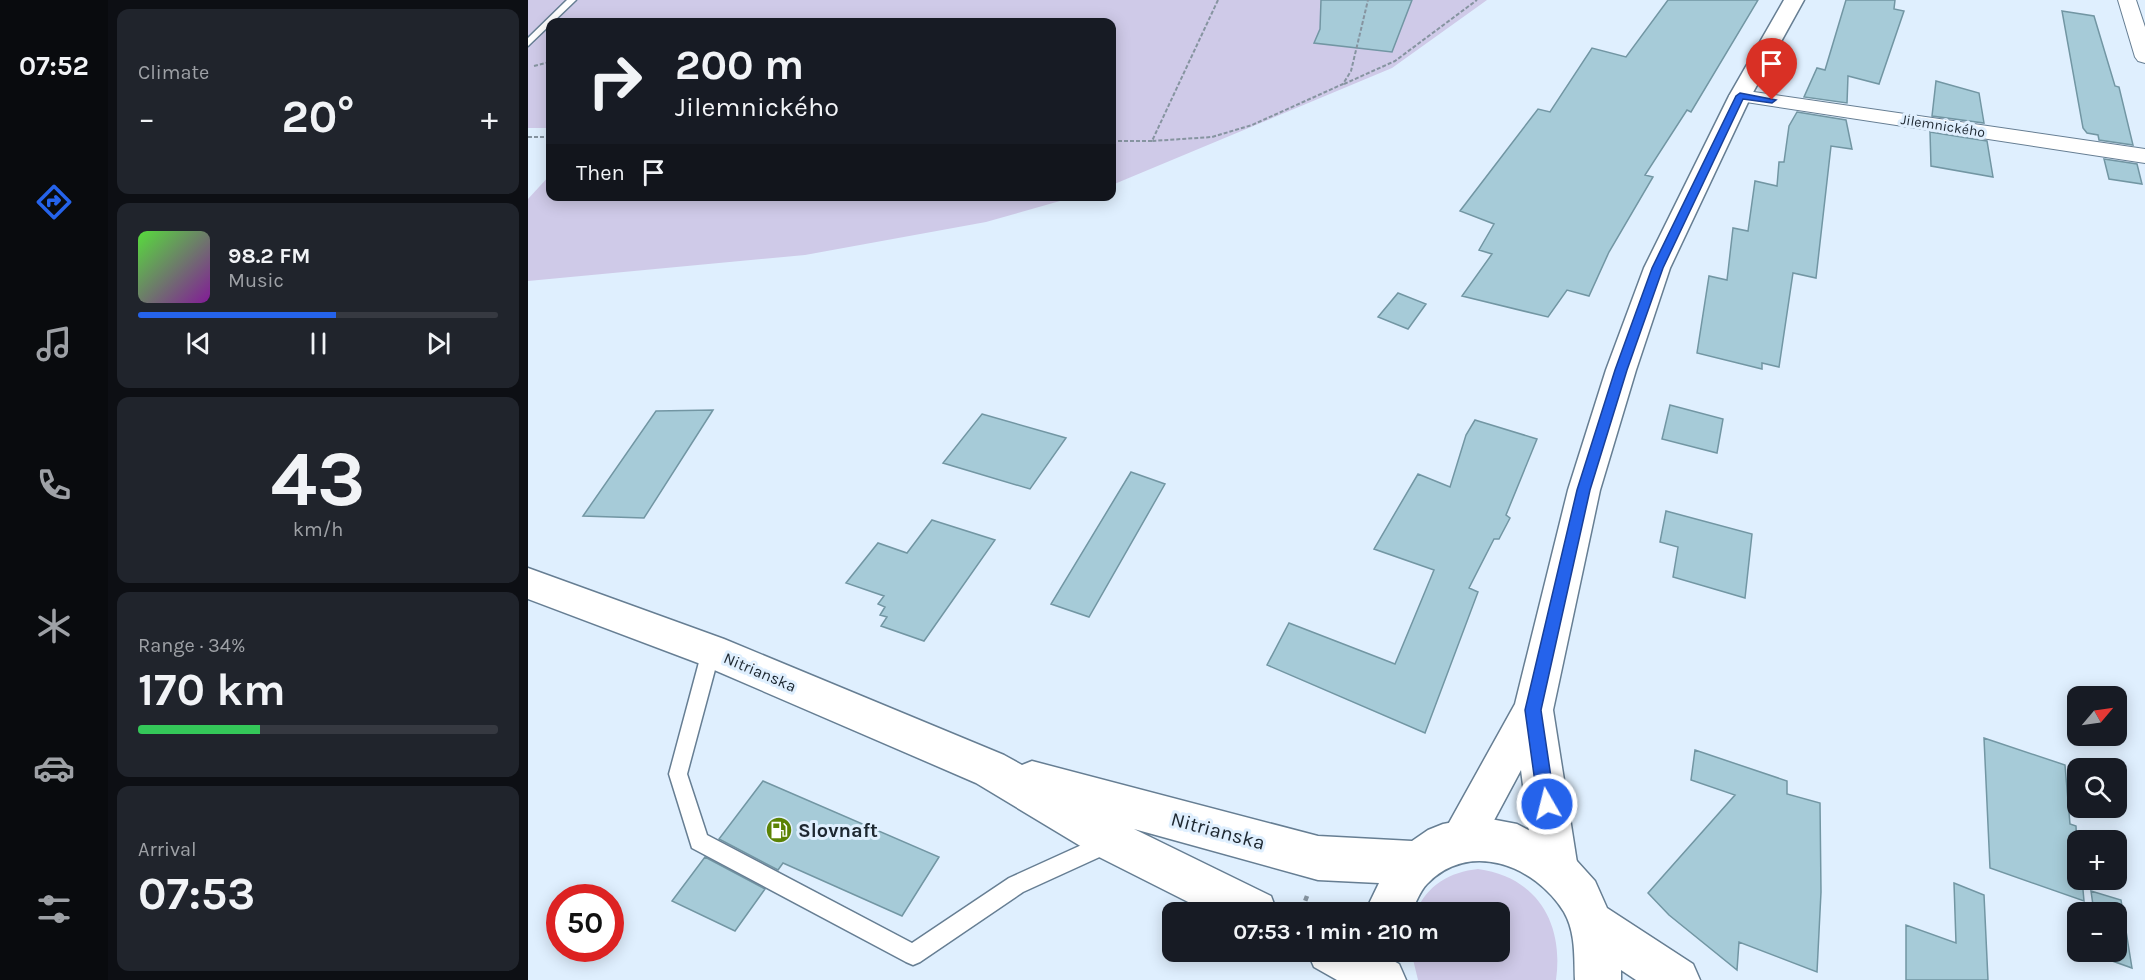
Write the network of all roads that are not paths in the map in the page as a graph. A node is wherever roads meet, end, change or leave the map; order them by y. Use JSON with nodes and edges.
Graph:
{"nodes":[{"id":1,"x":572,"y":0,"type":"edge"},
{"id":2,"x":1794,"y":0,"type":"edge"},
{"id":3,"x":2127,"y":0,"type":"edge"},
{"id":4,"x":554,"y":18,"type":"edge"},
{"id":5,"x":546,"y":25,"type":"edge"},
{"id":6,"x":528,"y":43,"type":"edge"},
{"id":7,"x":2145,"y":57,"type":"edge"},
{"id":8,"x":1740,"y":96,"type":"junction"},
{"id":9,"x":2145,"y":156,"type":"edge"},
{"id":10,"x":528,"y":583,"type":"edge"},
{"id":11,"x":711,"y":651,"type":"junction"},
{"id":12,"x":1533,"y":710,"type":"junction"},
{"id":13,"x":990,"y":769,"type":"junction"},
{"id":14,"x":1461,"y":839,"type":"junction"},
{"id":15,"x":1112,"y":841,"type":"junction"},
{"id":16,"x":1415,"y":863,"type":"junction"},
{"id":17,"x":1556,"y":869,"type":"junction"},
{"id":18,"x":1235,"y":902,"type":"edge"},
{"id":19,"x":1391,"y":902,"type":"edge"},
{"id":20,"x":1591,"y":924,"type":"junction"},
{"id":21,"x":1350,"y":962,"type":"edge"},
{"id":22,"x":1386,"y":962,"type":"edge"},
{"id":23,"x":1383,"y":980,"type":"edge"},
{"id":24,"x":1389,"y":980,"type":"edge"},
{"id":25,"x":1598,"y":980,"type":"edge"},
{"id":26,"x":1677,"y":980,"type":"edge"}],
"edges":[{"from":1,"to":4,"type":"lane"},
{"from":2,"to":8,"type":"main road"},
{"from":3,"to":7,"type":"street"},
{"from":5,"to":6,"type":"lane"},
{"from":8,"to":9,"type":"street","name":"Jilemnického"},
{"from":8,"to":12,"type":"main road"},
{"from":10,"to":11,"type":"main road","name":"Nitrianska"},
{"from":11,"to":13,"type":"main road","name":"Nitrianska"},
{"from":11,"to":15,"type":"lane"},
{"from":12,"to":14,"type":"main road"},
{"from":12,"to":17,"type":"main road"},
{"from":13,"to":15,"type":"main road","name":"Nitrianska"},
{"from":13,"to":16,"type":"main road","name":"Nitrianska"},
{"from":14,"to":16,"type":"main road"},
{"from":14,"to":17,"type":"main road"},
{"from":15,"to":18,"type":"main road","name":"Nitrianska"},
{"from":16,"to":19,"type":"main road"},
{"from":17,"to":20,"type":"main road"},
{"from":20,"to":25,"type":"main road"},
{"from":20,"to":26,"type":"main road"},
{"from":21,"to":23,"type":"main road"},
{"from":22,"to":24,"type":"main road"}]}
